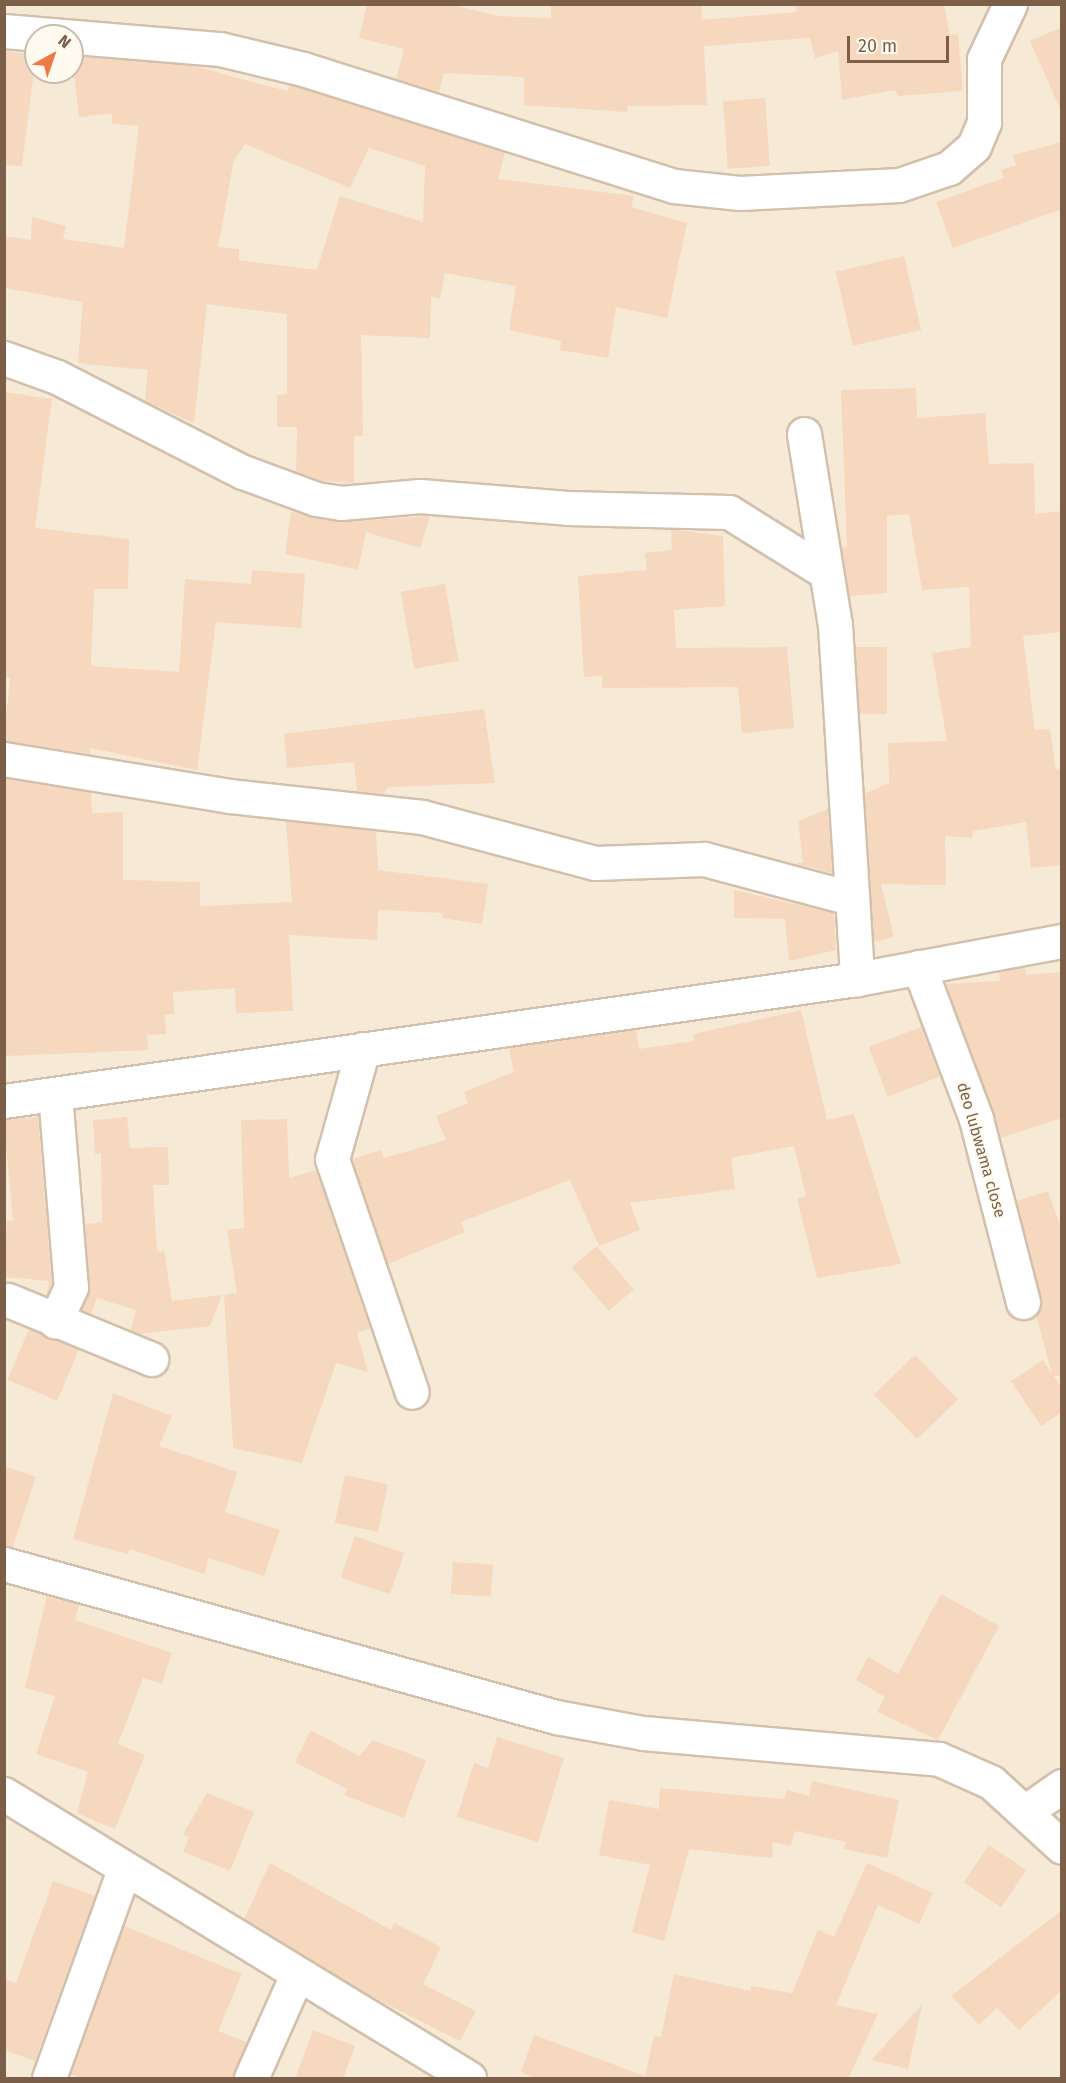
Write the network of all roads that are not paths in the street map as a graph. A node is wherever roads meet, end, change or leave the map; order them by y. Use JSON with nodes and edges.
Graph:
{"nodes":[{"id":1,"x":1010,"y":4,"type":"edge"},
{"id":2,"x":4,"y":31,"type":"edge"},
{"id":3,"x":4,"y":358,"type":"edge"},
{"id":4,"x":804,"y":435,"type":"dead end"},
{"id":5,"x":825,"y":572,"type":"junction"},
{"id":6,"x":4,"y":759,"type":"edge"},
{"id":7,"x":851,"y":898,"type":"junction"},
{"id":8,"x":1062,"y":941,"type":"edge"},
{"id":9,"x":919,"y":967,"type":"junction"},
{"id":10,"x":857,"y":979,"type":"junction"},
{"id":11,"x":363,"y":1049,"type":"junction"},
{"id":12,"x":55,"y":1094,"type":"junction"},
{"id":13,"x":4,"y":1101,"type":"edge"},
{"id":14,"x":8,"y":1300,"type":"dead end"},
{"id":15,"x":1023,"y":1302,"type":"dead end"},
{"id":16,"x":55,"y":1321,"type":"junction"},
{"id":17,"x":151,"y":1359,"type":"dead end"},
{"id":18,"x":412,"y":1392,"type":"dead end"},
{"id":19,"x":4,"y":1564,"type":"edge"},
{"id":20,"x":1062,"y":1786,"type":"edge"},
{"id":21,"x":4,"y":1794,"type":"edge"},
{"id":22,"x":1026,"y":1811,"type":"junction"},
{"id":23,"x":1062,"y":1847,"type":"edge"},
{"id":24,"x":124,"y":1870,"type":"junction"},
{"id":25,"x":296,"y":1977,"type":"junction"},
{"id":26,"x":49,"y":2079,"type":"edge"},
{"id":27,"x":251,"y":2079,"type":"edge"},
{"id":28,"x":469,"y":2079,"type":"edge"}],
"edges":[{"from":1,"to":2,"type":"street"},
{"from":3,"to":5,"type":"street"},
{"from":4,"to":5,"type":"street"},
{"from":5,"to":7,"type":"street"},
{"from":6,"to":7,"type":"street"},
{"from":7,"to":10,"type":"street"},
{"from":8,"to":9,"type":"street"},
{"from":9,"to":10,"type":"street"},
{"from":9,"to":15,"type":"street","name":"deo lubwama close"},
{"from":10,"to":11,"type":"street"},
{"from":11,"to":12,"type":"street"},
{"from":11,"to":18,"type":"street"},
{"from":12,"to":13,"type":"street"},
{"from":12,"to":16,"type":"street"},
{"from":14,"to":16,"type":"street"},
{"from":16,"to":17,"type":"street"},
{"from":19,"to":22,"type":"street"},
{"from":20,"to":22,"type":"street"},
{"from":21,"to":24,"type":"street"},
{"from":22,"to":23,"type":"street"},
{"from":24,"to":25,"type":"street"},
{"from":24,"to":26,"type":"street"},
{"from":25,"to":27,"type":"street"},
{"from":25,"to":28,"type":"street"}]}
